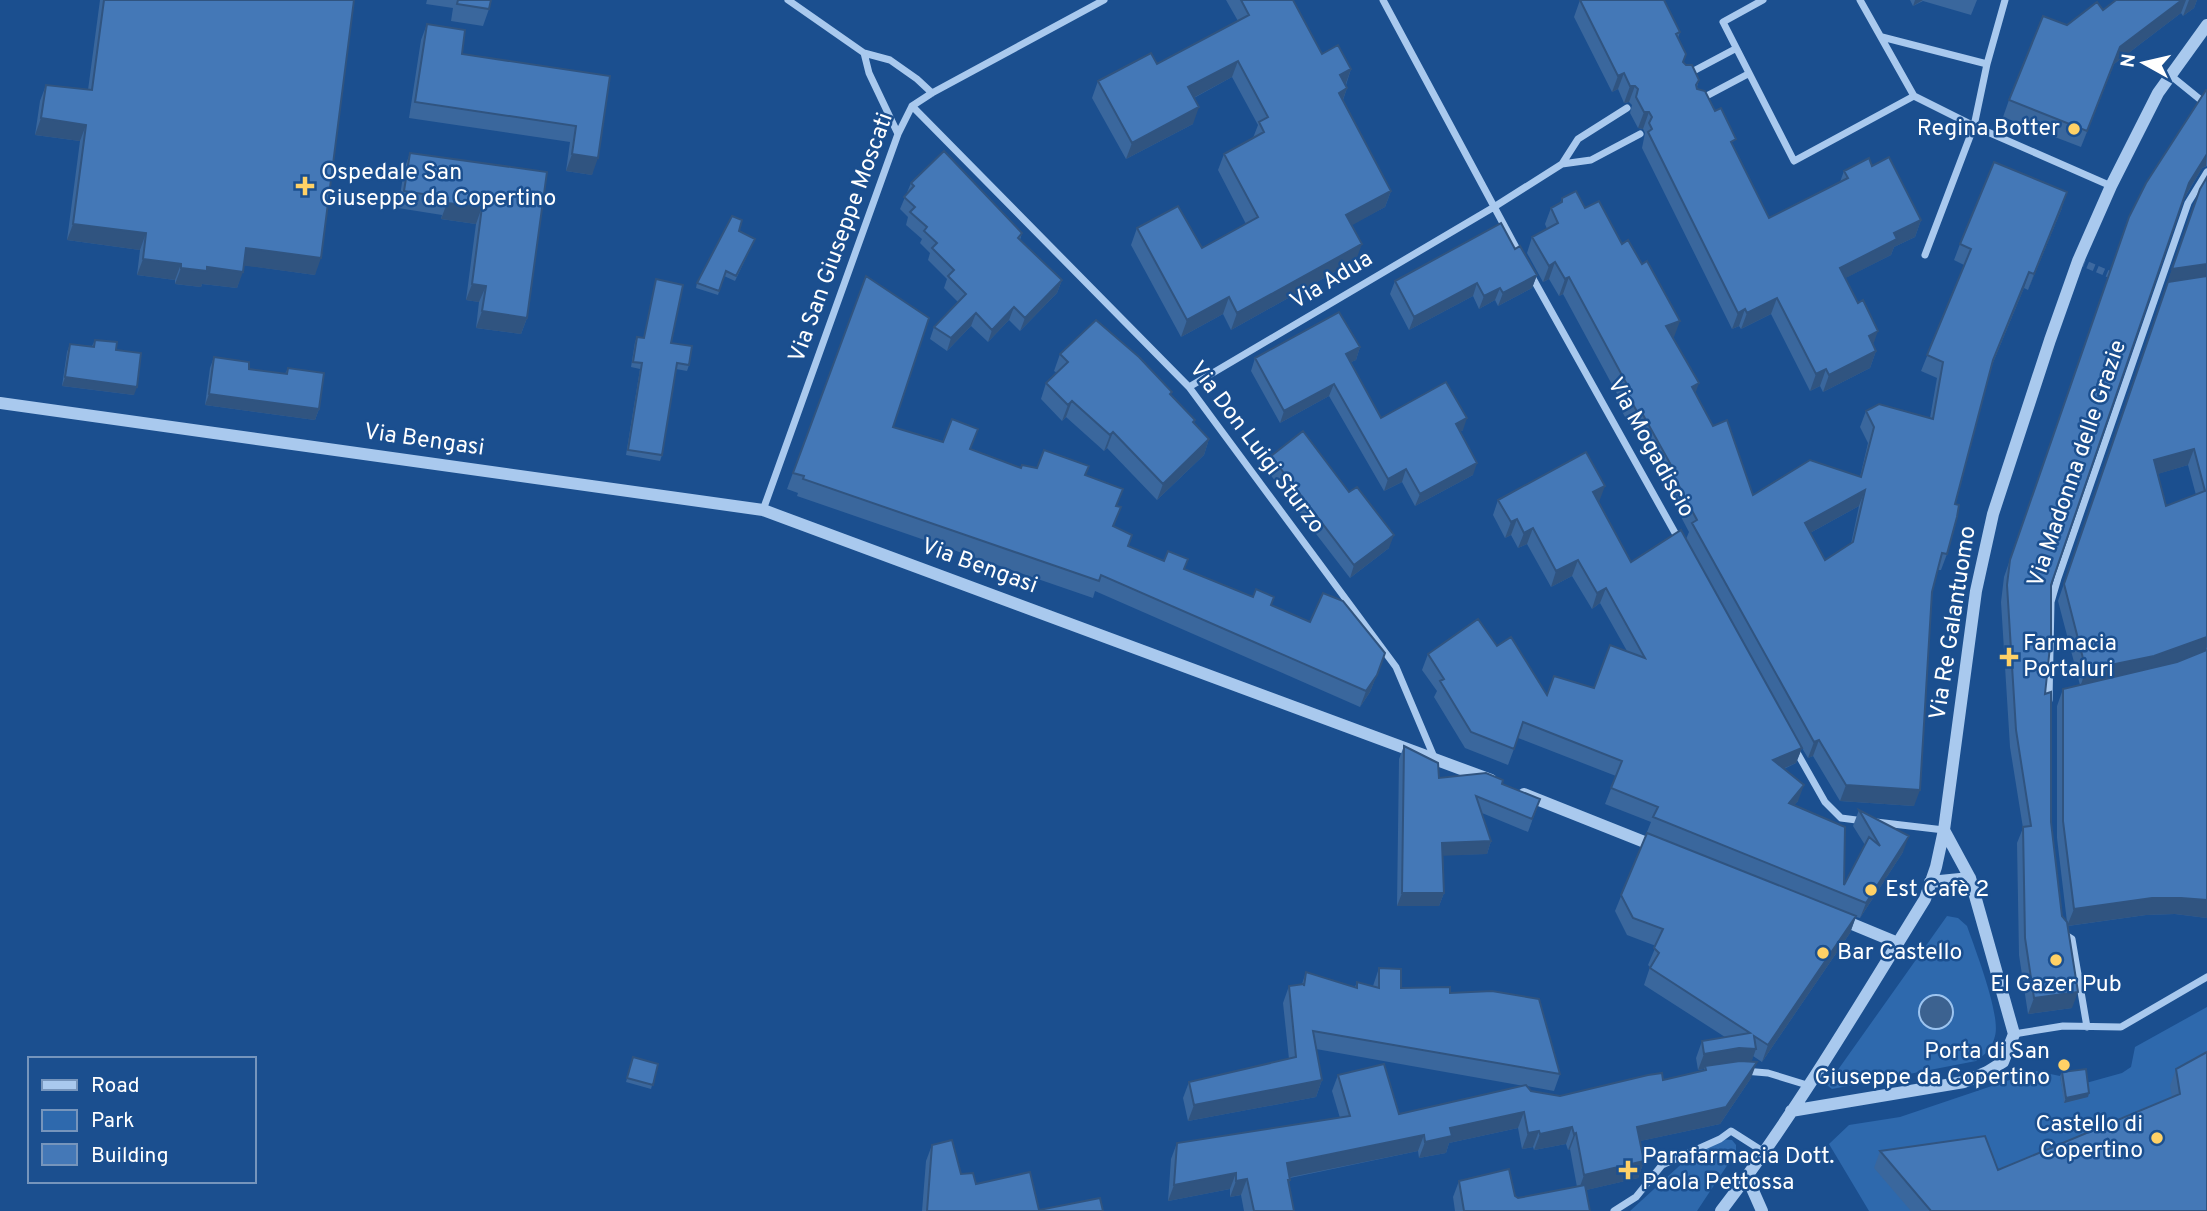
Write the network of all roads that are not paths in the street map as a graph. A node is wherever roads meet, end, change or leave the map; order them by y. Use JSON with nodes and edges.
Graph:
{"nodes":[{"id":1,"x":789,"y":0,"type":"edge"},
{"id":2,"x":1104,"y":0,"type":"edge"},
{"id":3,"x":1383,"y":0,"type":"edge"},
{"id":4,"x":1762,"y":0,"type":"edge"},
{"id":5,"x":1860,"y":0,"type":"edge"},
{"id":6,"x":2006,"y":0,"type":"edge"},
{"id":7,"x":2207,"y":25,"type":"edge"},
{"id":8,"x":1882,"y":37,"type":"junction"},
{"id":9,"x":1735,"y":49,"type":"junction"},
{"id":10,"x":864,"y":53,"type":"junction"},
{"id":11,"x":1987,"y":64,"type":"junction"},
{"id":12,"x":1748,"y":74,"type":"junction"},
{"id":13,"x":2169,"y":74,"type":"junction"},
{"id":14,"x":1683,"y":76,"type":"edge"},
{"id":15,"x":932,"y":93,"type":"junction"},
{"id":16,"x":1914,"y":96,"type":"junction"},
{"id":17,"x":1696,"y":102,"type":"edge"},
{"id":18,"x":2207,"y":105,"type":"edge"},
{"id":19,"x":912,"y":106,"type":"junction"},
{"id":20,"x":1627,"y":108,"type":"edge"},
{"id":21,"x":1974,"y":126,"type":"junction"},
{"id":22,"x":898,"y":134,"type":"junction"},
{"id":23,"x":1640,"y":134,"type":"edge"},
{"id":24,"x":1562,"y":164,"type":"junction"},
{"id":25,"x":2207,"y":173,"type":"edge"},
{"id":26,"x":2112,"y":186,"type":"junction"},
{"id":27,"x":1494,"y":207,"type":"junction"},
{"id":28,"x":1925,"y":255,"type":"dead end"},
{"id":29,"x":2169,"y":292,"type":"edge"},
{"id":30,"x":2156,"y":293,"type":"junction"},
{"id":31,"x":1189,"y":387,"type":"junction"},
{"id":32,"x":0,"y":403,"type":"edge"},
{"id":33,"x":763,"y":510,"type":"junction"},
{"id":34,"x":1683,"y":547,"type":"edge"},
{"id":35,"x":2060,"y":696,"type":"edge"},
{"id":36,"x":1791,"y":741,"type":"edge"},
{"id":37,"x":1434,"y":757,"type":"junction"},
{"id":38,"x":1498,"y":783,"type":"edge"},
{"id":39,"x":1511,"y":788,"type":"edge"},
{"id":40,"x":1944,"y":830,"type":"junction"},
{"id":41,"x":1666,"y":850,"type":"edge"},
{"id":42,"x":1970,"y":878,"type":"junction"},
{"id":43,"x":1930,"y":882,"type":"junction"},
{"id":44,"x":1833,"y":917,"type":"edge"},
{"id":45,"x":2061,"y":927,"type":"edge"},
{"id":46,"x":1898,"y":943,"type":"junction"},
{"id":47,"x":2207,"y":977,"type":"edge"},
{"id":48,"x":2087,"y":1027,"type":"junction"},
{"id":49,"x":2014,"y":1034,"type":"junction"},
{"id":50,"x":1734,"y":1071,"type":"edge"},
{"id":51,"x":1807,"y":1085,"type":"junction"},
{"id":52,"x":1791,"y":1111,"type":"junction"},
{"id":53,"x":1764,"y":1152,"type":"junction"},
{"id":54,"x":1747,"y":1177,"type":"junction"},
{"id":55,"x":1614,"y":1211,"type":"edge"},
{"id":56,"x":1721,"y":1211,"type":"edge"},
{"id":57,"x":1762,"y":1211,"type":"edge"}],
"edges":[{"from":1,"to":10,"type":"street"},
{"from":2,"to":15,"type":"street","name":"Via San Giuseppe Moscati"},
{"from":3,"to":27,"type":"street","name":"Via Mogadiscio"},
{"from":4,"to":9,"type":"street"},
{"from":5,"to":8,"type":"street"},
{"from":6,"to":11,"type":"street"},
{"from":7,"to":13,"type":"street","name":"Via Re Galantuomo"},
{"from":8,"to":11,"type":"street"},
{"from":8,"to":16,"type":"street"},
{"from":9,"to":12,"type":"street"},
{"from":9,"to":14,"type":"street"},
{"from":10,"to":15,"type":"street"},
{"from":10,"to":22,"type":"street"},
{"from":11,"to":21,"type":"street"},
{"from":12,"to":16,"type":"street"},
{"from":12,"to":17,"type":"street"},
{"from":13,"to":18,"type":"street"},
{"from":13,"to":26,"type":"street","name":"Via Re Galantuomo"},
{"from":15,"to":19,"type":"street","name":"Via San Giuseppe Moscati"},
{"from":16,"to":21,"type":"street"},
{"from":19,"to":22,"type":"street","name":"Via San Giuseppe Moscati"},
{"from":19,"to":31,"type":"street","name":"Via Don Luigi Sturzo"},
{"from":20,"to":24,"type":"street"},
{"from":21,"to":26,"type":"street"},
{"from":21,"to":28,"type":"street"},
{"from":22,"to":33,"type":"street","name":"Via San Giuseppe Moscati"},
{"from":23,"to":24,"type":"street"},
{"from":24,"to":27,"type":"street","name":"Via Adua"},
{"from":25,"to":30,"type":"street","name":"Via Madonna delle Grazie"},
{"from":26,"to":40,"type":"street","name":"Via Re Galantuomo"},
{"from":27,"to":31,"type":"street","name":"Via Adua"},
{"from":27,"to":34,"type":"street","name":"Via Mogadiscio"},
{"from":29,"to":30,"type":"street"},
{"from":30,"to":35,"type":"street","name":"Via Madonna delle Grazie"},
{"from":31,"to":37,"type":"street","name":"Via Don Luigi Sturzo"},
{"from":32,"to":33,"type":"street","name":"Via Bengasi"},
{"from":33,"to":37,"type":"street","name":"Via Bengasi"},
{"from":36,"to":40,"type":"street"},
{"from":37,"to":38,"type":"street","name":"Via Bengasi"},
{"from":39,"to":41,"type":"street"},
{"from":40,"to":42,"type":"street"},
{"from":40,"to":43,"type":"street","name":"Via Re Galantuomo"},
{"from":42,"to":43,"type":"street"},
{"from":42,"to":49,"type":"street"},
{"from":43,"to":46,"type":"street","name":"Via Re Galantuomo"},
{"from":44,"to":46,"type":"street"},
{"from":45,"to":48,"type":"street"},
{"from":46,"to":51,"type":"street","name":"Via Re Galantuomo"},
{"from":47,"to":48,"type":"street"},
{"from":48,"to":49,"type":"street"},
{"from":49,"to":52,"type":"street"},
{"from":50,"to":51,"type":"street"},
{"from":51,"to":52,"type":"street","name":"Via Re Galantuomo"},
{"from":52,"to":53,"type":"street","name":"Via Re Galantuomo"},
{"from":53,"to":54,"type":"street","name":"Via Re Galantuomo"},
{"from":53,"to":55,"type":"street"},
{"from":54,"to":56,"type":"street","name":"Via Re Galantuomo"},
{"from":54,"to":57,"type":"street"}]}
